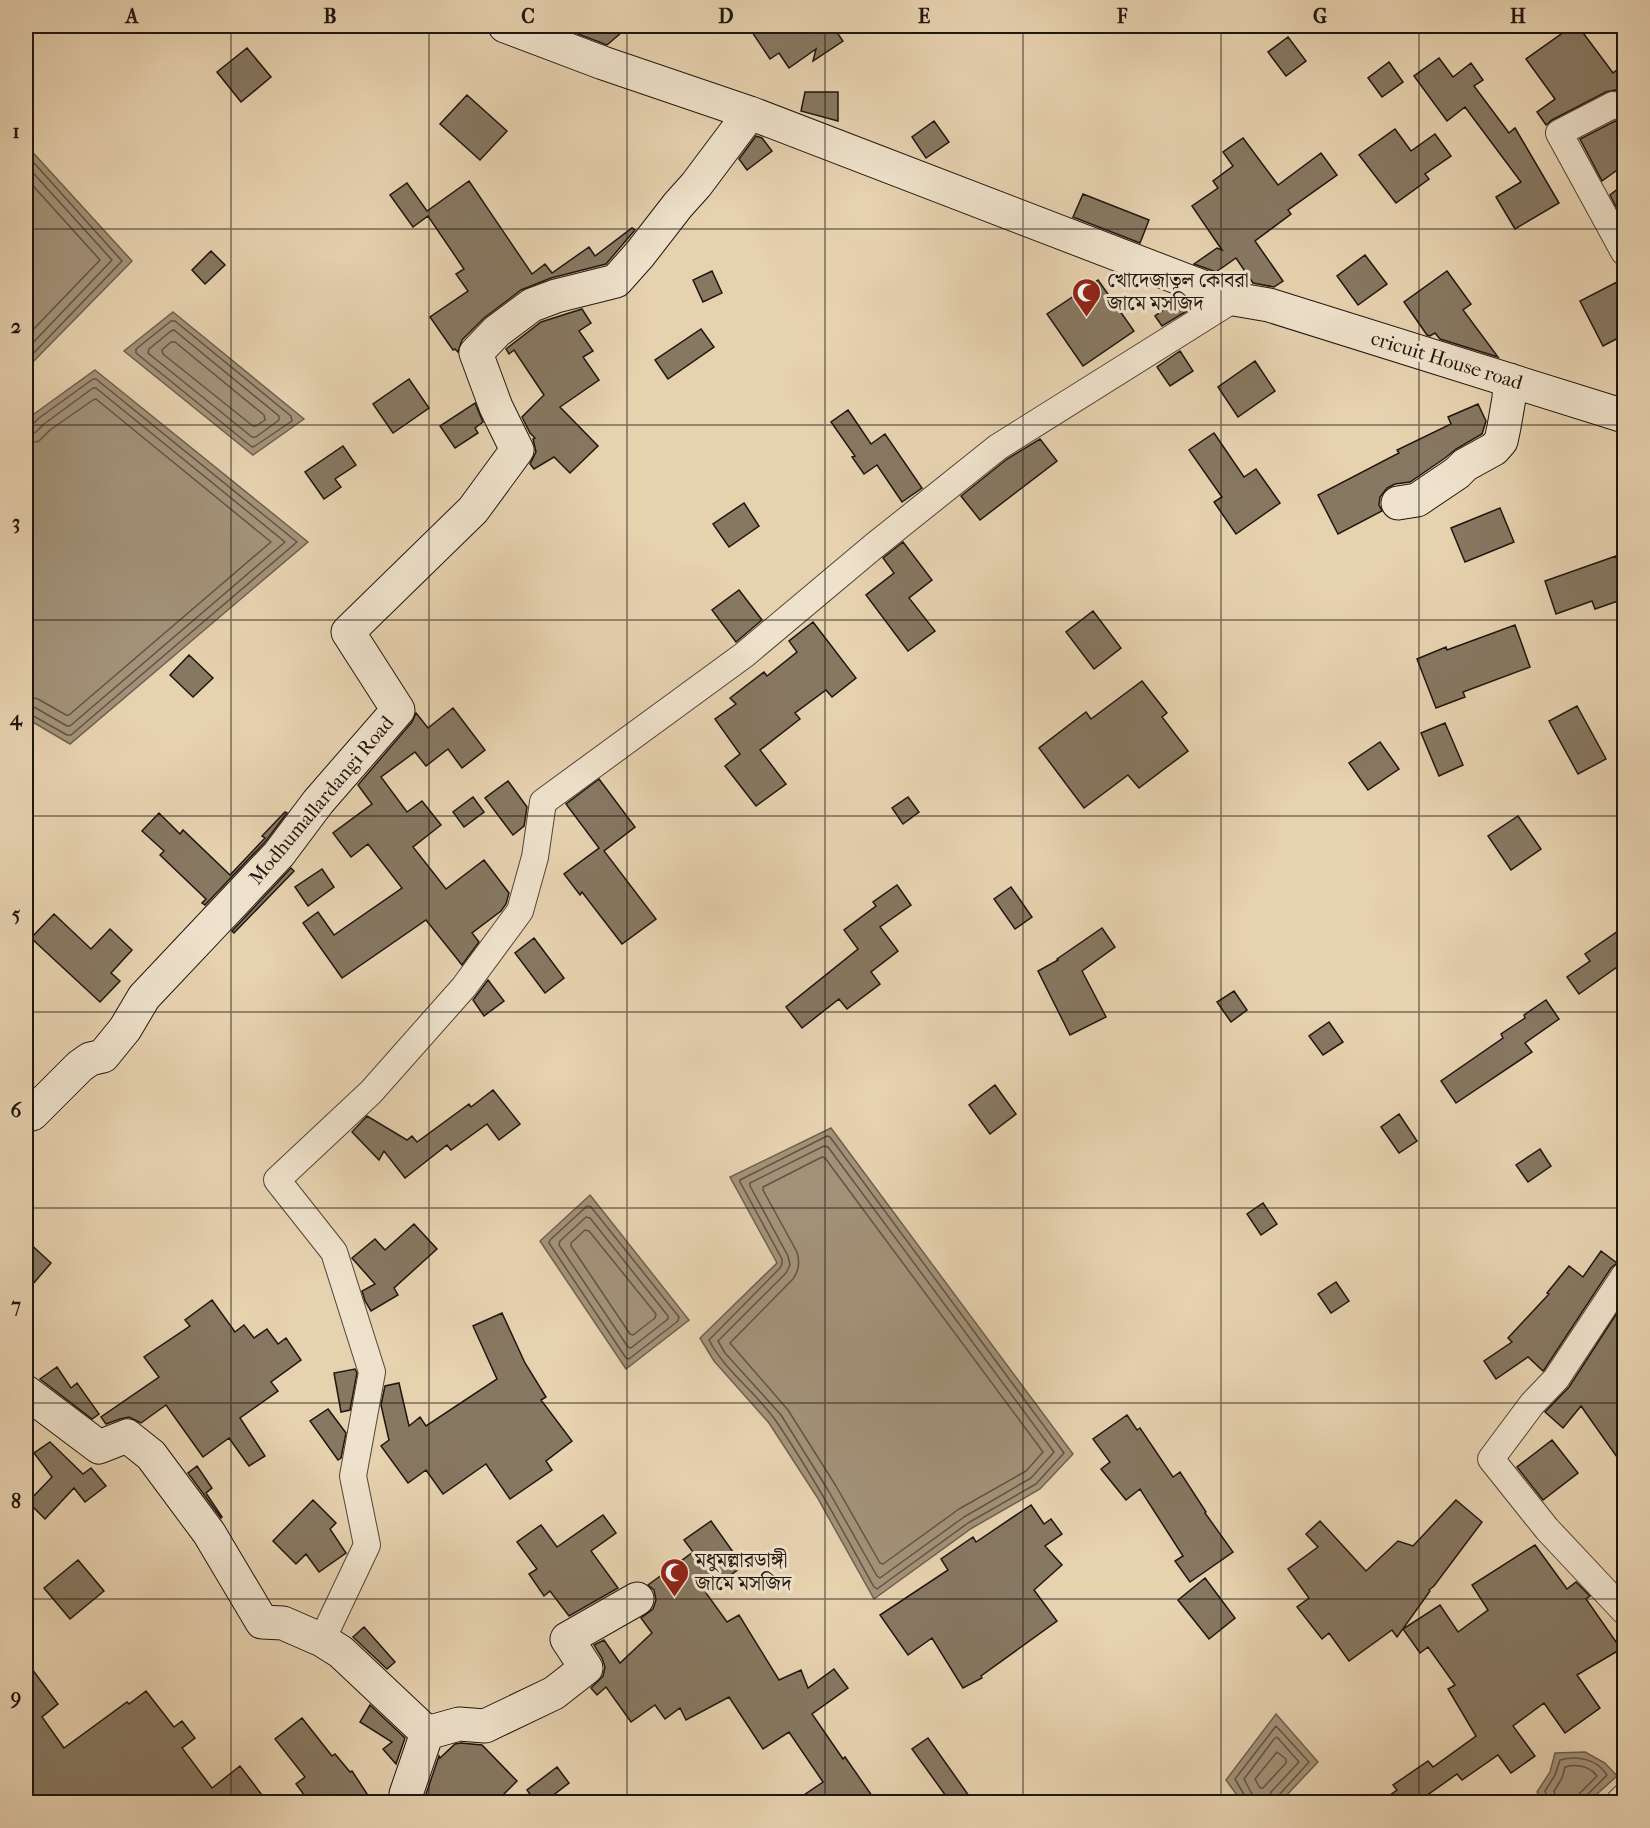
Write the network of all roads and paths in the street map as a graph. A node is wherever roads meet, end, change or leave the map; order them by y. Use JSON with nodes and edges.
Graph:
{"nodes":[{"id":1,"x":505,"y":26,"type":"edge"},
{"id":2,"x":1624,"y":107,"type":"edge"},
{"id":3,"x":750,"y":113,"type":"junction"},
{"id":4,"x":1624,"y":252,"type":"edge"},
{"id":5,"x":1234,"y":299,"type":"junction"},
{"id":6,"x":1510,"y":380,"type":"junction"},
{"id":7,"x":1624,"y":416,"type":"edge"},
{"id":8,"x":1398,"y":503,"type":"dead end"},
{"id":9,"x":26,"y":1111,"type":"edge"},
{"id":10,"x":1624,"y":1276,"type":"edge"},
{"id":11,"x":26,"y":1392,"type":"edge"},
{"id":12,"x":637,"y":1599,"type":"dead end"},
{"id":13,"x":1624,"y":1611,"type":"edge"},
{"id":14,"x":322,"y":1640,"type":"junction"},
{"id":15,"x":427,"y":1733,"type":"junction"},
{"id":16,"x":1624,"y":1797,"type":"edge"},
{"id":17,"x":406,"y":1803,"type":"edge"},
{"id":18,"x":1619,"y":1803,"type":"edge"}],
"edges":[{"from":1,"to":3,"type":"street","name":"cricuit House road"},
{"from":2,"to":4,"type":"street"},
{"from":3,"to":5,"type":"street","name":"cricuit House road"},
{"from":3,"to":9,"type":"street","name":"Modhumallardangi Road"},
{"from":5,"to":6,"type":"street","name":"cricuit House road"},
{"from":5,"to":14,"type":"street"},
{"from":6,"to":7,"type":"street","name":"cricuit House road"},
{"from":6,"to":8,"type":"street"},
{"from":10,"to":13,"type":"street"},
{"from":11,"to":14,"type":"street"},
{"from":12,"to":15,"type":"street"},
{"from":14,"to":15,"type":"street"},
{"from":15,"to":17,"type":"street"},
{"from":16,"to":18,"type":"street"}]}
